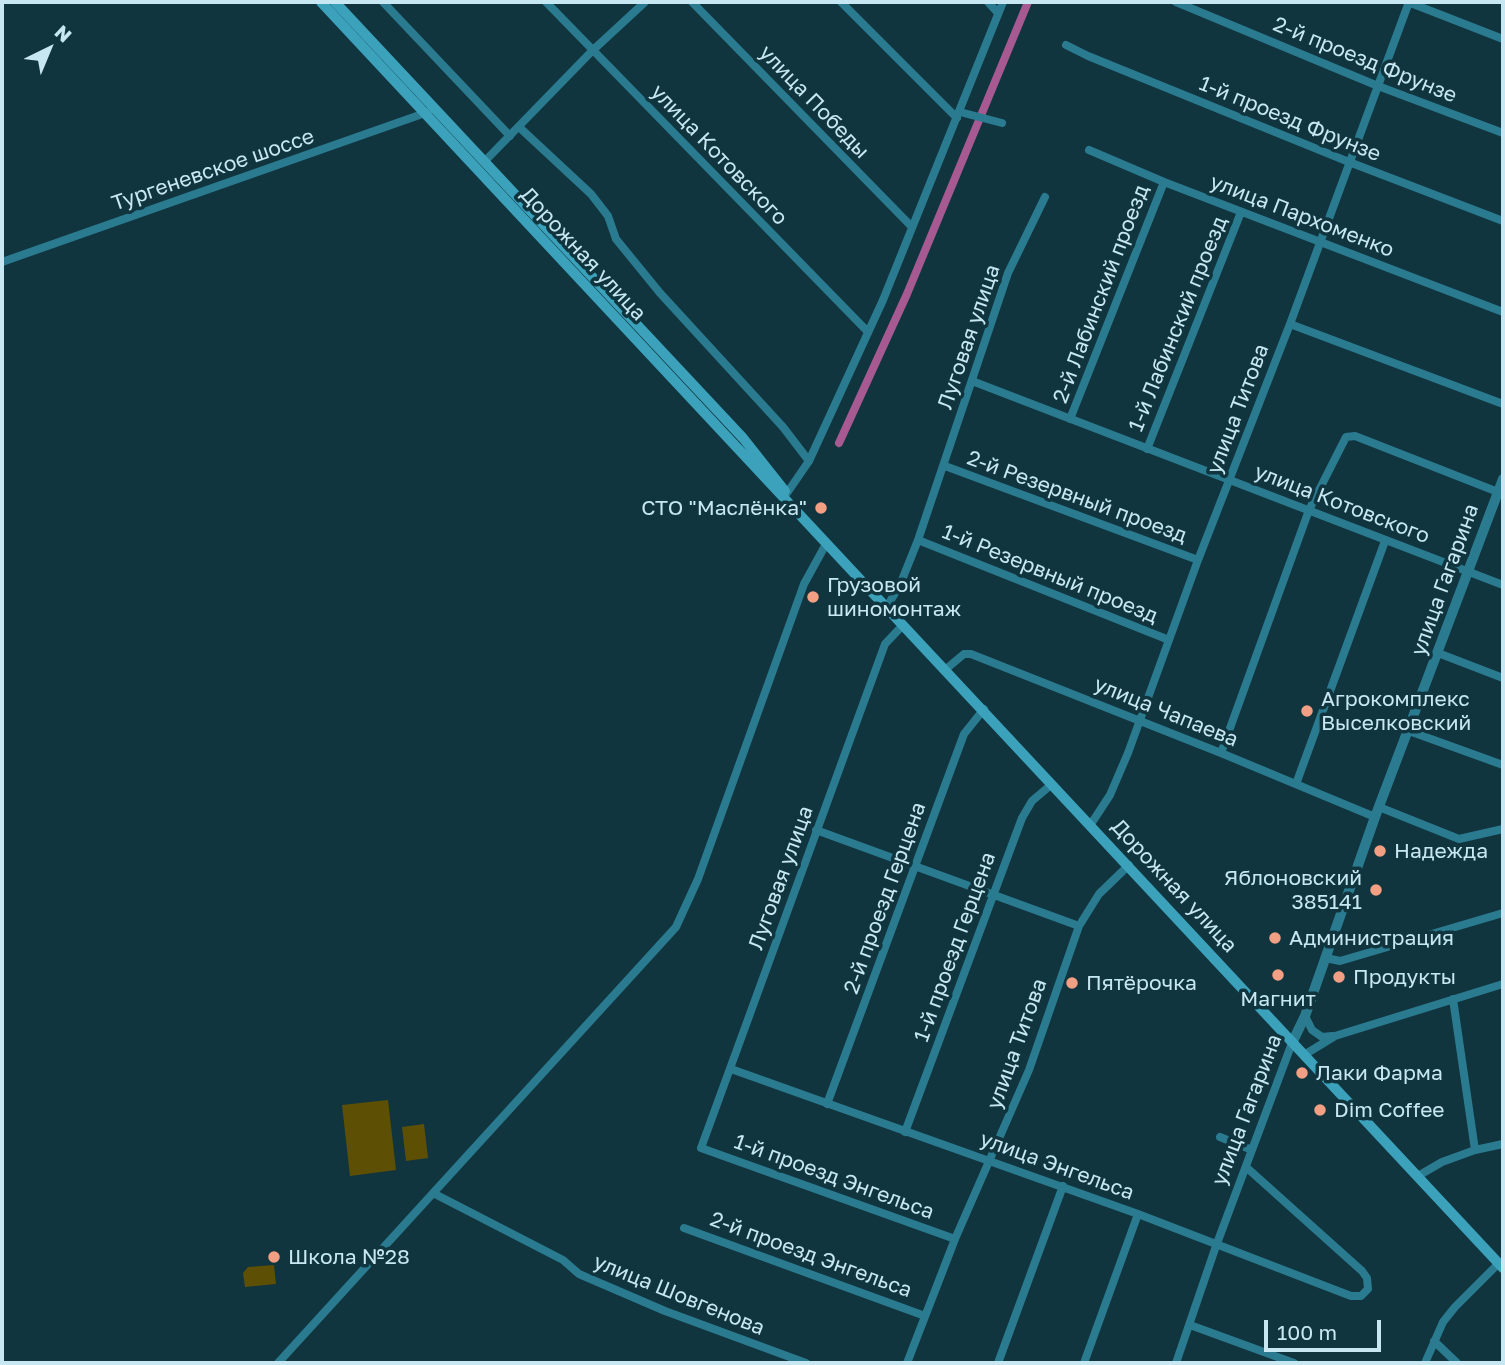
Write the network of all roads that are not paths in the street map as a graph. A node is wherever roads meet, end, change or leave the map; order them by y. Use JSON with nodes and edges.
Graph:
{"nodes":[{"id":1,"x":321,"y":2,"type":"edge"},
{"id":2,"x":335,"y":2,"type":"edge"},
{"id":3,"x":383,"y":2,"type":"edge"},
{"id":4,"x":546,"y":2,"type":"edge"},
{"id":5,"x":645,"y":2,"type":"edge"},
{"id":6,"x":692,"y":2,"type":"edge"},
{"id":7,"x":841,"y":2,"type":"edge"},
{"id":8,"x":988,"y":2,"type":"edge"},
{"id":9,"x":1003,"y":2,"type":"edge"},
{"id":10,"x":1176,"y":2,"type":"edge"},
{"id":11,"x":1409,"y":2,"type":"edge"},
{"id":12,"x":998,"y":13,"type":"junction"},
{"id":13,"x":1503,"y":39,"type":"edge"},
{"id":14,"x":1066,"y":45,"type":"dead end"},
{"id":15,"x":592,"y":51,"type":"junction"},
{"id":16,"x":1378,"y":86,"type":"junction"},
{"id":17,"x":429,"y":110,"type":"junction"},
{"id":18,"x":958,"y":115,"type":"junction"},
{"id":19,"x":1002,"y":124,"type":"dead end"},
{"id":20,"x":519,"y":127,"type":"junction"},
{"id":21,"x":1503,"y":133,"type":"edge"},
{"id":22,"x":510,"y":136,"type":"junction"},
{"id":23,"x":1089,"y":150,"type":"dead end"},
{"id":24,"x":485,"y":161,"type":"junction"},
{"id":25,"x":1349,"y":162,"type":"junction"},
{"id":26,"x":1164,"y":182,"type":"junction"},
{"id":27,"x":1045,"y":197,"type":"dead end"},
{"id":28,"x":1241,"y":212,"type":"junction"},
{"id":29,"x":1503,"y":221,"type":"edge"},
{"id":30,"x":912,"y":227,"type":"junction"},
{"id":31,"x":1319,"y":242,"type":"junction"},
{"id":32,"x":2,"y":262,"type":"edge"},
{"id":33,"x":1503,"y":312,"type":"edge"},
{"id":34,"x":1290,"y":324,"type":"junction"},
{"id":35,"x":868,"y":332,"type":"junction"},
{"id":36,"x":972,"y":382,"type":"junction"},
{"id":37,"x":1503,"y":404,"type":"edge"},
{"id":38,"x":1070,"y":419,"type":"junction"},
{"id":39,"x":1147,"y":449,"type":"junction"},
{"id":40,"x":809,"y":461,"type":"junction"},
{"id":41,"x":945,"y":466,"type":"junction"},
{"id":42,"x":1230,"y":479,"type":"junction"},
{"id":43,"x":1503,"y":479,"type":"edge"},
{"id":44,"x":1498,"y":492,"type":"junction"},
{"id":45,"x":787,"y":493,"type":"junction"},
{"id":46,"x":1309,"y":510,"type":"junction"},
{"id":47,"x":816,"y":532,"type":"junction"},
{"id":48,"x":918,"y":540,"type":"junction"},
{"id":49,"x":1385,"y":541,"type":"junction"},
{"id":50,"x":826,"y":544,"type":"junction"},
{"id":51,"x":1198,"y":560,"type":"junction"},
{"id":52,"x":1469,"y":572,"type":"junction"},
{"id":53,"x":1503,"y":585,"type":"edge"},
{"id":54,"x":886,"y":608,"type":"junction"},
{"id":55,"x":903,"y":625,"type":"junction"},
{"id":56,"x":1169,"y":640,"type":"junction"},
{"id":57,"x":1438,"y":653,"type":"junction"},
{"id":58,"x":946,"y":668,"type":"junction"},
{"id":59,"x":1503,"y":678,"type":"edge"},
{"id":60,"x":984,"y":709,"type":"junction"},
{"id":61,"x":1140,"y":720,"type":"junction"},
{"id":62,"x":1409,"y":731,"type":"junction"},
{"id":63,"x":1221,"y":753,"type":"junction"},
{"id":64,"x":1503,"y":765,"type":"edge"},
{"id":65,"x":1052,"y":784,"type":"junction"},
{"id":66,"x":1296,"y":784,"type":"junction"},
{"id":67,"x":1377,"y":812,"type":"junction"},
{"id":68,"x":1091,"y":824,"type":"junction"},
{"id":69,"x":1503,"y":830,"type":"edge"},
{"id":70,"x":817,"y":831,"type":"junction"},
{"id":71,"x":1129,"y":865,"type":"junction"},
{"id":72,"x":915,"y":867,"type":"junction"},
{"id":73,"x":993,"y":895,"type":"junction"},
{"id":74,"x":1503,"y":913,"type":"edge"},
{"id":75,"x":1079,"y":926,"type":"junction"},
{"id":76,"x":1326,"y":958,"type":"junction"},
{"id":77,"x":1503,"y":984,"type":"edge"},
{"id":78,"x":1452,"y":999,"type":"junction"},
{"id":79,"x":1305,"y":1017,"type":"junction"},
{"id":80,"x":1335,"y":1036,"type":"junction"},
{"id":81,"x":1292,"y":1043,"type":"junction"},
{"id":82,"x":1304,"y":1055,"type":"junction"},
{"id":83,"x":731,"y":1069,"type":"junction"},
{"id":84,"x":827,"y":1104,"type":"junction"},
{"id":85,"x":905,"y":1132,"type":"junction"},
{"id":86,"x":1220,"y":1137,"type":"dead end"},
{"id":87,"x":1503,"y":1144,"type":"edge"},
{"id":88,"x":701,"y":1149,"type":"joint"},
{"id":89,"x":1252,"y":1150,"type":"junction"},
{"id":90,"x":1475,"y":1150,"type":"junction"},
{"id":91,"x":988,"y":1160,"type":"junction"},
{"id":92,"x":1245,"y":1167,"type":"junction"},
{"id":93,"x":1418,"y":1176,"type":"junction"},
{"id":94,"x":1063,"y":1186,"type":"junction"},
{"id":95,"x":433,"y":1193,"type":"junction"},
{"id":96,"x":1138,"y":1214,"type":"junction"},
{"id":97,"x":684,"y":1227,"type":"dead end"},
{"id":98,"x":955,"y":1239,"type":"junction"},
{"id":99,"x":1216,"y":1246,"type":"junction"},
{"id":100,"x":1501,"y":1265,"type":"edge"},
{"id":101,"x":925,"y":1316,"type":"junction"},
{"id":102,"x":1190,"y":1325,"type":"junction"},
{"id":103,"x":1434,"y":1341,"type":"junction"},
{"id":104,"x":278,"y":1363,"type":"edge"},
{"id":105,"x":806,"y":1363,"type":"edge"},
{"id":106,"x":907,"y":1363,"type":"edge"},
{"id":107,"x":998,"y":1363,"type":"edge"},
{"id":108,"x":1084,"y":1363,"type":"edge"},
{"id":109,"x":1176,"y":1363,"type":"edge"},
{"id":110,"x":1294,"y":1363,"type":"edge"},
{"id":111,"x":1425,"y":1363,"type":"edge"},
{"id":112,"x":1457,"y":1363,"type":"edge"}],
"edges":[{"from":1,"to":17,"type":"main road","name":"Дорожная улица"},
{"from":2,"to":17,"type":"main road","name":"Дорожная улица"},
{"from":3,"to":22,"type":"street"},
{"from":4,"to":15,"type":"street","name":"улица Котовского"},
{"from":5,"to":15,"type":"street"},
{"from":6,"to":30,"type":"street","name":"улица Победы"},
{"from":7,"to":18,"type":"street"},
{"from":8,"to":12,"type":"street"},
{"from":9,"to":12,"type":"street"},
{"from":10,"to":16,"type":"street","name":"2-й проезд Фрунзе"},
{"from":11,"to":13,"type":"street"},
{"from":11,"to":16,"type":"street","name":"улица Титова"},
{"from":12,"to":18,"type":"street"},
{"from":14,"to":25,"type":"street","name":"1-й проезд Фрунзе"},
{"from":15,"to":20,"type":"street"},
{"from":15,"to":35,"type":"street","name":"улица Котовского"},
{"from":16,"to":21,"type":"street","name":"2-й проезд Фрунзе"},
{"from":16,"to":25,"type":"street","name":"улица Титова"},
{"from":17,"to":24,"type":"main road","name":"Дорожная улица"},
{"from":17,"to":32,"type":"street","name":"Тургеневское шоссе"},
{"from":17,"to":47,"type":"main road","name":"Дорожная улица"},
{"from":18,"to":19,"type":"street"},
{"from":18,"to":30,"type":"street"},
{"from":20,"to":22,"type":"street"},
{"from":20,"to":40,"type":"street"},
{"from":22,"to":24,"type":"street"},
{"from":23,"to":26,"type":"street","name":"улица Пархоменко"},
{"from":24,"to":45,"type":"main road","name":"Дорожная улица"},
{"from":25,"to":29,"type":"street","name":"1-й проезд Фрунзе"},
{"from":25,"to":31,"type":"street","name":"улица Титова"},
{"from":26,"to":28,"type":"street","name":"улица Пархоменко"},
{"from":26,"to":38,"type":"street","name":"2-й Лабинский проезд"},
{"from":27,"to":36,"type":"street","name":"Луговая улица"},
{"from":28,"to":31,"type":"street","name":"улица Пархоменко"},
{"from":28,"to":39,"type":"street","name":"1-й Лабинский проезд"},
{"from":30,"to":35,"type":"street"},
{"from":31,"to":33,"type":"street","name":"улица Пархоменко"},
{"from":31,"to":34,"type":"street","name":"улица Титова"},
{"from":34,"to":37,"type":"street"},
{"from":34,"to":42,"type":"street","name":"улица Титова"},
{"from":35,"to":40,"type":"street"},
{"from":36,"to":38,"type":"street","name":"улица Котовского"},
{"from":36,"to":41,"type":"street","name":"Луговая улица"},
{"from":38,"to":39,"type":"street","name":"улица Котовского"},
{"from":39,"to":42,"type":"street","name":"улица Котовского"},
{"from":40,"to":45,"type":"street"},
{"from":41,"to":48,"type":"street","name":"Луговая улица"},
{"from":41,"to":51,"type":"street","name":"2-й Резервный проезд"},
{"from":42,"to":46,"type":"street","name":"улица Котовского"},
{"from":42,"to":51,"type":"street","name":"улица Титова"},
{"from":43,"to":44,"type":"street","name":"улица Гагарина"},
{"from":44,"to":46,"type":"street"},
{"from":44,"to":52,"type":"street","name":"улица Гагарина"},
{"from":45,"to":47,"type":"main road","name":"Дорожная улица"},
{"from":46,"to":49,"type":"street","name":"улица Котовского"},
{"from":46,"to":63,"type":"street"},
{"from":47,"to":50,"type":"main road","name":"Дорожная улица"},
{"from":48,"to":54,"type":"street","name":"Луговая улица"},
{"from":48,"to":56,"type":"street","name":"1-й Резервный проезд"},
{"from":49,"to":52,"type":"street","name":"улица Котовского"},
{"from":49,"to":66,"type":"street"},
{"from":50,"to":54,"type":"main road","name":"Дорожная улица"},
{"from":50,"to":95,"type":"street"},
{"from":51,"to":56,"type":"street","name":"улица Титова"},
{"from":52,"to":53,"type":"street","name":"улица Котовского"},
{"from":52,"to":57,"type":"street","name":"улица Гагарина"},
{"from":54,"to":55,"type":"main road","name":"Дорожная улица"},
{"from":55,"to":58,"type":"main road","name":"Дорожная улица"},
{"from":55,"to":70,"type":"street","name":"Луговая улица"},
{"from":56,"to":61,"type":"street","name":"улица Титова"},
{"from":57,"to":59,"type":"street"},
{"from":57,"to":62,"type":"street","name":"улица Гагарина"},
{"from":58,"to":60,"type":"main road","name":"Дорожная улица"},
{"from":58,"to":61,"type":"street","name":"улица Чапаева"},
{"from":60,"to":65,"type":"main road","name":"Дорожная улица"},
{"from":60,"to":72,"type":"street","name":"2-й проезд Герцена"},
{"from":61,"to":63,"type":"street","name":"улица Чапаева"},
{"from":61,"to":68,"type":"street","name":"улица Титова"},
{"from":62,"to":64,"type":"street"},
{"from":62,"to":67,"type":"street","name":"улица Гагарина"},
{"from":63,"to":66,"type":"street","name":"улица Чапаева"},
{"from":65,"to":68,"type":"main road","name":"Дорожная улица"},
{"from":65,"to":73,"type":"street","name":"1-й проезд Герцена"},
{"from":66,"to":67,"type":"street","name":"улица Чапаева"},
{"from":67,"to":69,"type":"street","name":"улица Чапаева"},
{"from":67,"to":76,"type":"street","name":"улица Гагарина"},
{"from":68,"to":71,"type":"main road","name":"Дорожная улица"},
{"from":70,"to":72,"type":"street"},
{"from":70,"to":83,"type":"street","name":"Луговая улица"},
{"from":71,"to":75,"type":"street","name":"улица Титова"},
{"from":71,"to":81,"type":"main road","name":"Дорожная улица"},
{"from":72,"to":73,"type":"street"},
{"from":72,"to":84,"type":"street","name":"2-й проезд Герцена"},
{"from":73,"to":75,"type":"street"},
{"from":73,"to":85,"type":"street","name":"1-й проезд Герцена"},
{"from":74,"to":76,"type":"street"},
{"from":75,"to":91,"type":"street","name":"улица Титова"},
{"from":76,"to":79,"type":"street","name":"улица Гагарина"},
{"from":77,"to":78,"type":"street"},
{"from":78,"to":80,"type":"street"},
{"from":78,"to":90,"type":"street"},
{"from":79,"to":80,"type":"street"},
{"from":79,"to":81,"type":"street","name":"улица Гагарина"},
{"from":80,"to":82,"type":"street"},
{"from":81,"to":82,"type":"main road","name":"Дорожная улица"},
{"from":81,"to":89,"type":"street","name":"улица Гагарина"},
{"from":82,"to":93,"type":"main road","name":"Дорожная улица"},
{"from":83,"to":84,"type":"street","name":"улица Энгельса"},
{"from":83,"to":88,"type":"street","name":"Луговая улица"},
{"from":84,"to":85,"type":"street","name":"улица Энгельса"},
{"from":85,"to":91,"type":"street","name":"улица Энгельса"},
{"from":86,"to":89,"type":"street"},
{"from":87,"to":90,"type":"street"},
{"from":88,"to":98,"type":"street","name":"1-й проезд Энгельса"},
{"from":89,"to":92,"type":"street","name":"улица Гагарина"},
{"from":90,"to":93,"type":"street"},
{"from":91,"to":94,"type":"street","name":"улица Энгельса"},
{"from":91,"to":98,"type":"street","name":"улица Титова"},
{"from":92,"to":99,"type":"street","name":"улица Гагарина"},
{"from":92,"to":99,"type":"street","name":"улица Энгельса"},
{"from":93,"to":100,"type":"main road","name":"Дорожная улица"},
{"from":94,"to":96,"type":"street","name":"улица Энгельса"},
{"from":94,"to":107,"type":"street"},
{"from":95,"to":104,"type":"street"},
{"from":95,"to":105,"type":"street","name":"улица Шовгенова"},
{"from":96,"to":99,"type":"street","name":"улица Энгельса"},
{"from":96,"to":108,"type":"street"},
{"from":97,"to":101,"type":"street","name":"2-й проезд Энгельса"},
{"from":98,"to":101,"type":"street","name":"улица Титова"},
{"from":99,"to":102,"type":"street","name":"улица Гагарина"},
{"from":100,"to":103,"type":"street"},
{"from":101,"to":106,"type":"street","name":"улица Титова"},
{"from":102,"to":109,"type":"street","name":"улица Гагарина"},
{"from":102,"to":110,"type":"street"},
{"from":103,"to":111,"type":"street"},
{"from":103,"to":112,"type":"street"}]}
